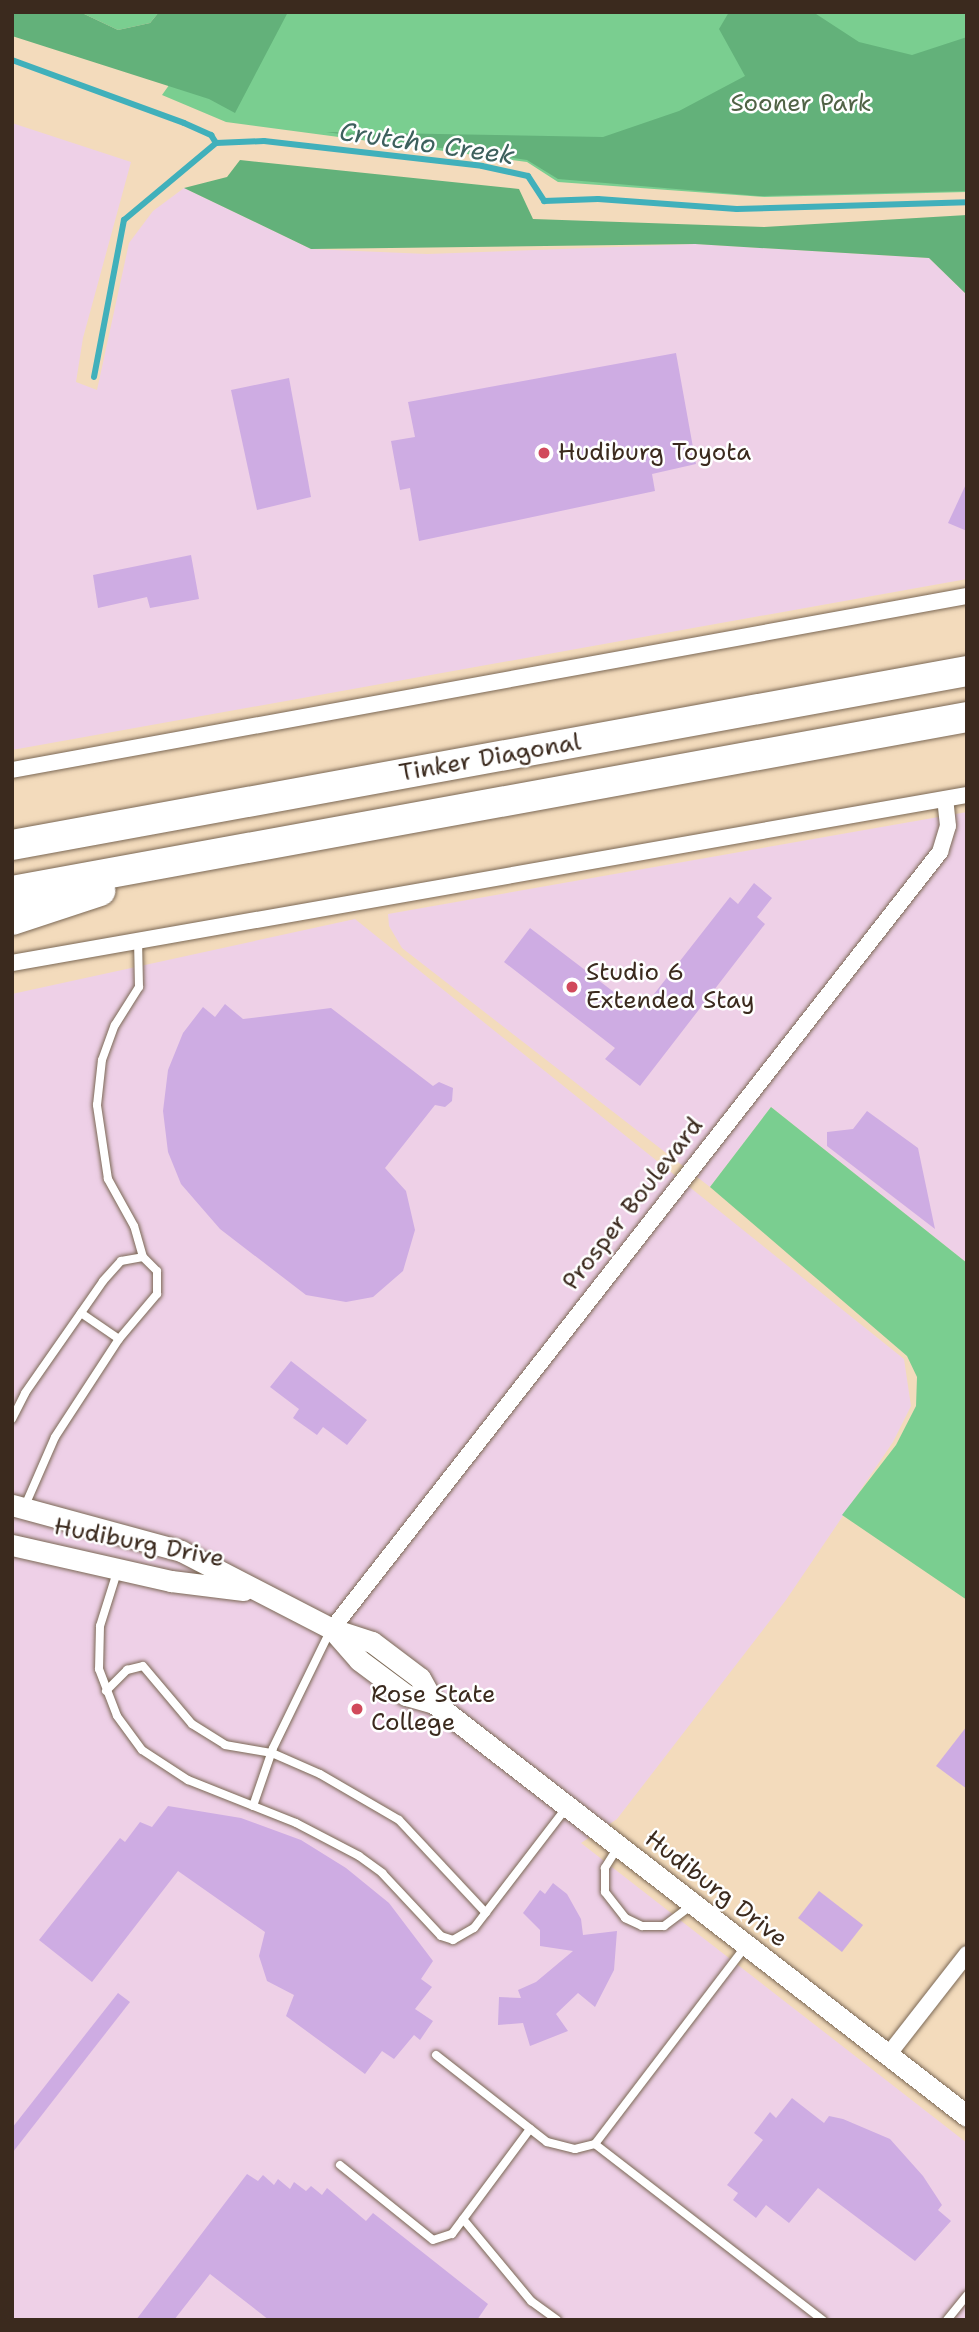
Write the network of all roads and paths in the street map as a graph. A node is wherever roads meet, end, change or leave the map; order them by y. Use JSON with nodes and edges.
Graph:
{"nodes":[{"id":1,"x":967,"y":596,"type":"edge"},
{"id":2,"x":967,"y":671,"type":"edge"},
{"id":3,"x":967,"y":717,"type":"edge"},
{"id":4,"x":915,"y":726,"type":"junction"},
{"id":5,"x":967,"y":726,"type":"edge"},
{"id":6,"x":12,"y":770,"type":"edge"},
{"id":7,"x":967,"y":794,"type":"edge"},
{"id":8,"x":945,"y":799,"type":"junction"},
{"id":9,"x":12,"y":836,"type":"edge"},
{"id":10,"x":53,"y":838,"type":"junction"},
{"id":11,"x":12,"y":845,"type":"edge"},
{"id":12,"x":196,"y":858,"type":"junction"},
{"id":13,"x":12,"y":891,"type":"edge"},
{"id":14,"x":12,"y":920,"type":"edge"},
{"id":15,"x":138,"y":938,"type":"junction"},
{"id":16,"x":12,"y":962,"type":"edge"},
{"id":17,"x":143,"y":1257,"type":"junction"},
{"id":18,"x":81,"y":1313,"type":"junction"},
{"id":19,"x":119,"y":1339,"type":"junction"},
{"id":20,"x":12,"y":1419,"type":"edge"},
{"id":21,"x":18,"y":1507,"type":"edge"},
{"id":22,"x":12,"y":1537,"type":"edge"},
{"id":23,"x":12,"y":1545,"type":"edge"},
{"id":24,"x":118,"y":1568,"type":"junction"},
{"id":25,"x":255,"y":1591,"type":"junction"},
{"id":26,"x":332,"y":1629,"type":"junction"},
{"id":27,"x":106,"y":1691,"type":"junction"},
{"id":28,"x":272,"y":1753,"type":"junction"},
{"id":29,"x":253,"y":1806,"type":"junction"},
{"id":30,"x":566,"y":1808,"type":"junction"},
{"id":31,"x":618,"y":1847,"type":"junction"},
{"id":32,"x":692,"y":1904,"type":"junction"},
{"id":33,"x":486,"y":1913,"type":"junction"},
{"id":34,"x":746,"y":1946,"type":"junction"},
{"id":35,"x":967,"y":1954,"type":"edge"},
{"id":36,"x":436,"y":2055,"type":"dead end"},
{"id":37,"x":888,"y":2055,"type":"junction"},
{"id":38,"x":967,"y":2116,"type":"edge"},
{"id":39,"x":530,"y":2129,"type":"junction"},
{"id":40,"x":595,"y":2144,"type":"junction"},
{"id":41,"x":340,"y":2165,"type":"dead end"},
{"id":42,"x":463,"y":2219,"type":"junction"},
{"id":43,"x":967,"y":2295,"type":"edge"},
{"id":44,"x":557,"y":2320,"type":"edge"},
{"id":45,"x":824,"y":2320,"type":"edge"},
{"id":46,"x":947,"y":2320,"type":"edge"}],
"edges":[{"from":1,"to":6,"type":"street"},
{"from":2,"to":10,"type":"highway","name":"Tinker Diagonal"},
{"from":3,"to":4,"type":"highway","name":"Tinker Diagonal"},
{"from":4,"to":5,"type":"highway"},
{"from":4,"to":12,"type":"highway","name":"Tinker Diagonal"},
{"from":7,"to":8,"type":"street"},
{"from":8,"to":15,"type":"street"},
{"from":8,"to":26,"type":"street","name":"Prosper Boulevard"},
{"from":9,"to":10,"type":"highway"},
{"from":10,"to":11,"type":"highway","name":"Tinker Diagonal"},
{"from":12,"to":13,"type":"highway","name":"Tinker Diagonal"},
{"from":12,"to":14,"type":"highway"},
{"from":15,"to":16,"type":"street"},
{"from":15,"to":17,"type":"lane"},
{"from":17,"to":18,"type":"lane"},
{"from":17,"to":19,"type":"lane"},
{"from":18,"to":19,"type":"lane"},
{"from":18,"to":20,"type":"lane"},
{"from":19,"to":21,"type":"lane"},
{"from":21,"to":22,"type":"street"},
{"from":21,"to":25,"type":"street","name":"Hudiburg Drive"},
{"from":23,"to":24,"type":"street","name":"Hudiburg Drive"},
{"from":24,"to":25,"type":"street","name":"Hudiburg Drive"},
{"from":24,"to":27,"type":"lane"},
{"from":25,"to":26,"type":"street","name":"Hudiburg Drive"},
{"from":26,"to":28,"type":"lane"},
{"from":26,"to":30,"type":"street","name":"Hudiburg Drive"},
{"from":27,"to":28,"type":"lane"},
{"from":27,"to":29,"type":"lane"},
{"from":28,"to":29,"type":"lane"},
{"from":28,"to":33,"type":"lane"},
{"from":29,"to":33,"type":"lane"},
{"from":30,"to":31,"type":"street","name":"Hudiburg Drive"},
{"from":30,"to":33,"type":"lane"},
{"from":31,"to":32,"type":"street","name":"Hudiburg Drive"},
{"from":31,"to":32,"type":"lane"},
{"from":32,"to":34,"type":"street","name":"Hudiburg Drive"},
{"from":34,"to":37,"type":"street","name":"Hudiburg Drive"},
{"from":34,"to":40,"type":"lane"},
{"from":35,"to":37,"type":"street"},
{"from":36,"to":39,"type":"lane"},
{"from":37,"to":38,"type":"street","name":"Hudiburg Drive"},
{"from":39,"to":40,"type":"lane"},
{"from":39,"to":42,"type":"lane"},
{"from":40,"to":45,"type":"lane"},
{"from":41,"to":42,"type":"lane"},
{"from":42,"to":44,"type":"lane"},
{"from":43,"to":46,"type":"lane"}]}
